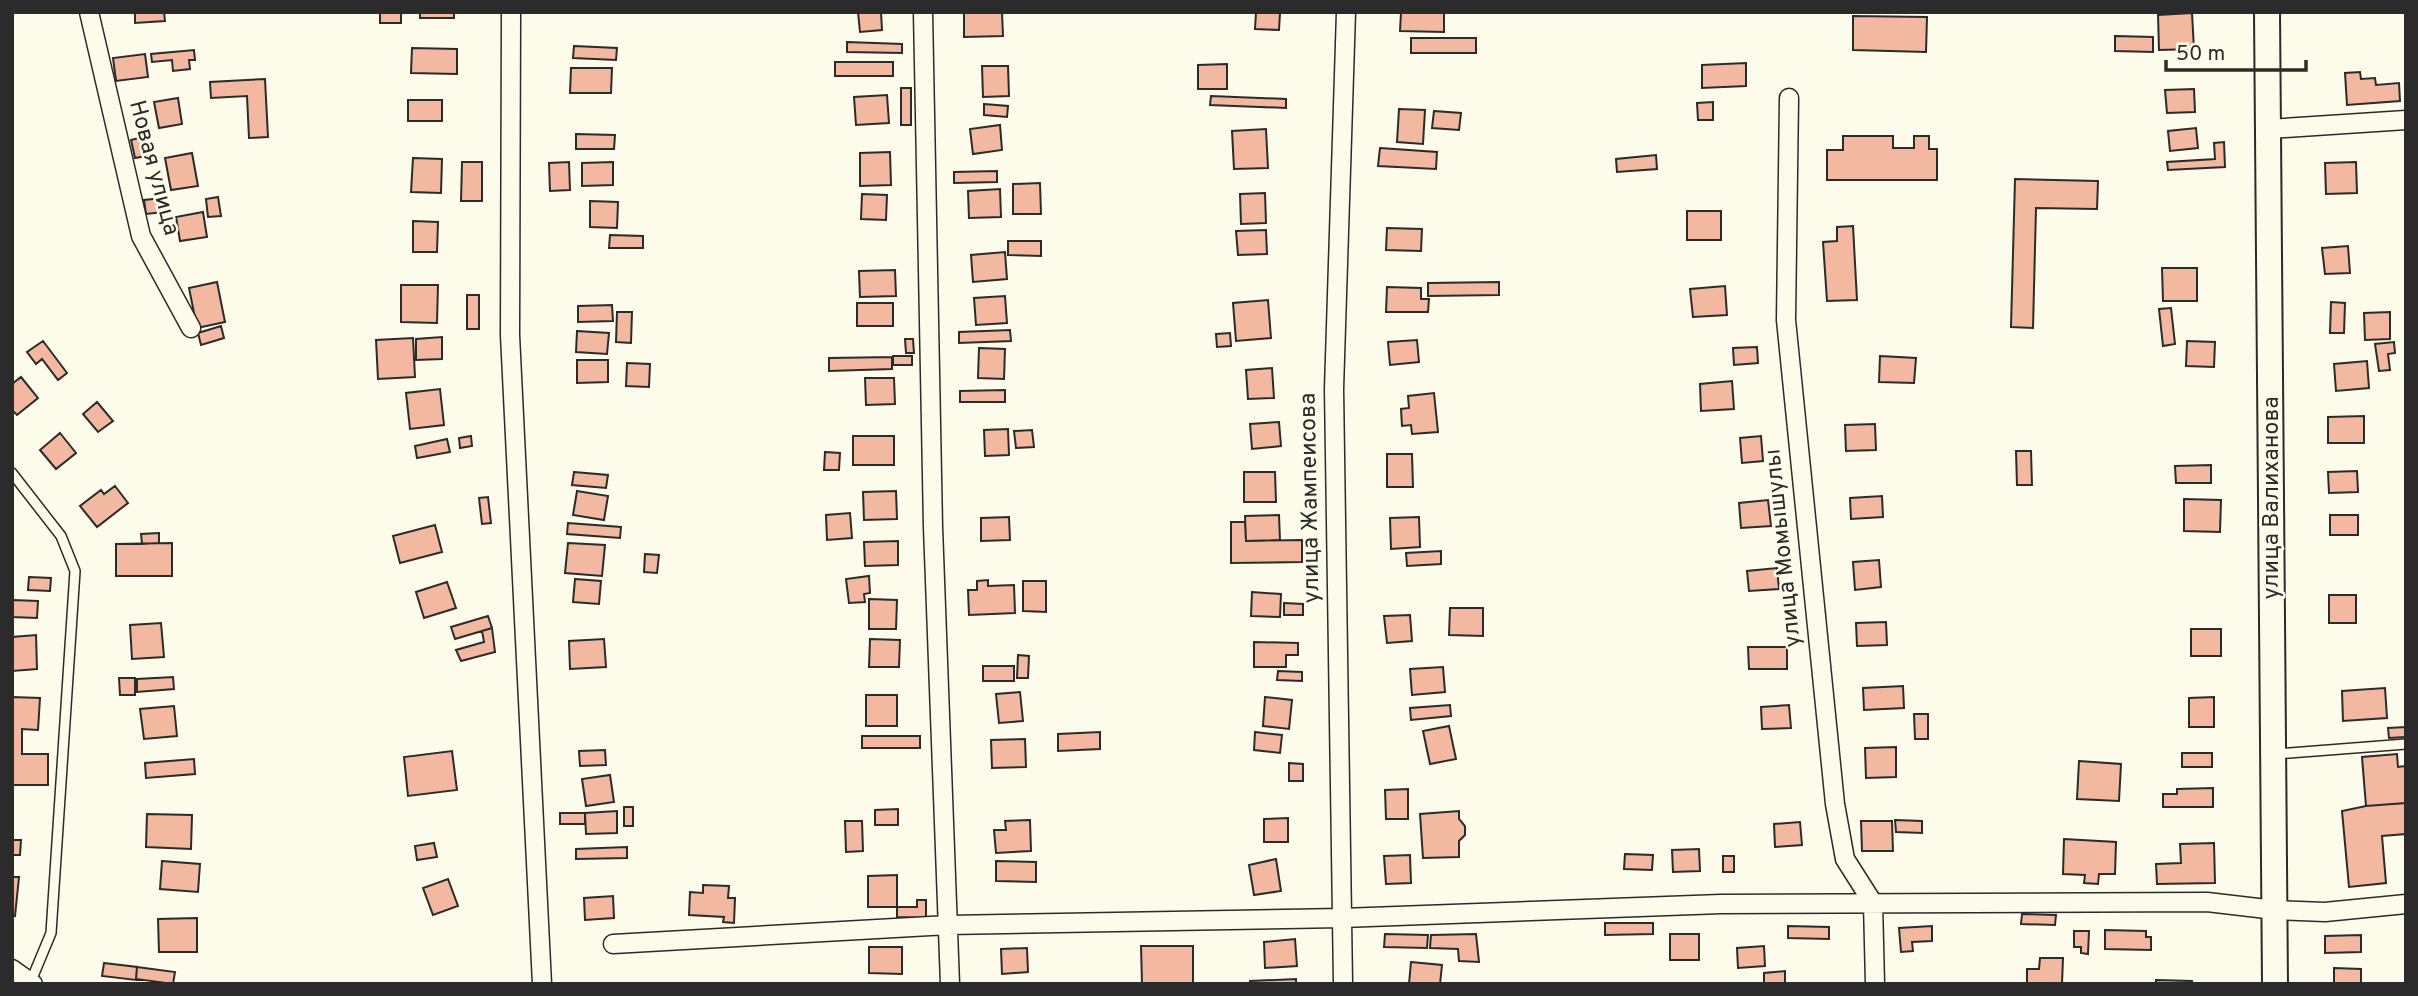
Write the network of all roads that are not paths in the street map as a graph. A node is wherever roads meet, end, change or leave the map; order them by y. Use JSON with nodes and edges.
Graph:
{"nodes":[{"id":1,"x":89,"y":12,"type":"edge"},
{"id":2,"x":511,"y":12,"type":"edge"},
{"id":3,"x":923,"y":12,"type":"edge"},
{"id":4,"x":1346,"y":12,"type":"edge"},
{"id":5,"x":2267,"y":12,"type":"edge"},
{"id":6,"x":1789,"y":98,"type":"dead end"},
{"id":7,"x":2406,"y":120,"type":"edge"},
{"id":8,"x":2269,"y":129,"type":"junction"},
{"id":9,"x":191,"y":328,"type":"dead end"},
{"id":10,"x":12,"y":473,"type":"edge"},
{"id":11,"x":2406,"y":744,"type":"edge"},
{"id":12,"x":2274,"y":754,"type":"junction"},
{"id":13,"x":1873,"y":903,"type":"junction"},
{"id":14,"x":2406,"y":904,"type":"edge"},
{"id":15,"x":2275,"y":910,"type":"junction"},
{"id":16,"x":1342,"y":918,"type":"junction"},
{"id":17,"x":948,"y":925,"type":"junction"},
{"id":18,"x":613,"y":944,"type":"dead end"},
{"id":19,"x":12,"y":969,"type":"edge"},
{"id":20,"x":32,"y":982,"type":"edge"},
{"id":21,"x":542,"y":984,"type":"edge"},
{"id":22,"x":950,"y":984,"type":"edge"},
{"id":23,"x":1343,"y":984,"type":"edge"},
{"id":24,"x":1875,"y":984,"type":"edge"},
{"id":25,"x":2275,"y":984,"type":"edge"}],
"edges":[{"from":1,"to":9,"type":"street","name":"Новая улица"},
{"from":2,"to":21,"type":"street"},
{"from":3,"to":17,"type":"street"},
{"from":4,"to":16,"type":"street","name":"улица Жампеисова"},
{"from":5,"to":8,"type":"main road","name":"улица Валиханова"},
{"from":6,"to":13,"type":"street","name":"улица Момышулы"},
{"from":7,"to":8,"type":"street"},
{"from":8,"to":12,"type":"main road","name":"улица Валиханова"},
{"from":10,"to":20,"type":"lane"},
{"from":11,"to":12,"type":"lane"},
{"from":12,"to":15,"type":"main road","name":"улица Валиханова"},
{"from":13,"to":15,"type":"street"},
{"from":13,"to":16,"type":"street"},
{"from":13,"to":24,"type":"street"},
{"from":14,"to":15,"type":"street"},
{"from":15,"to":25,"type":"main road","name":"улица Валиханова"},
{"from":16,"to":17,"type":"street"},
{"from":16,"to":23,"type":"street","name":"улица Жампеисова"},
{"from":17,"to":18,"type":"street"},
{"from":17,"to":22,"type":"street"},
{"from":19,"to":20,"type":"street"}]}
